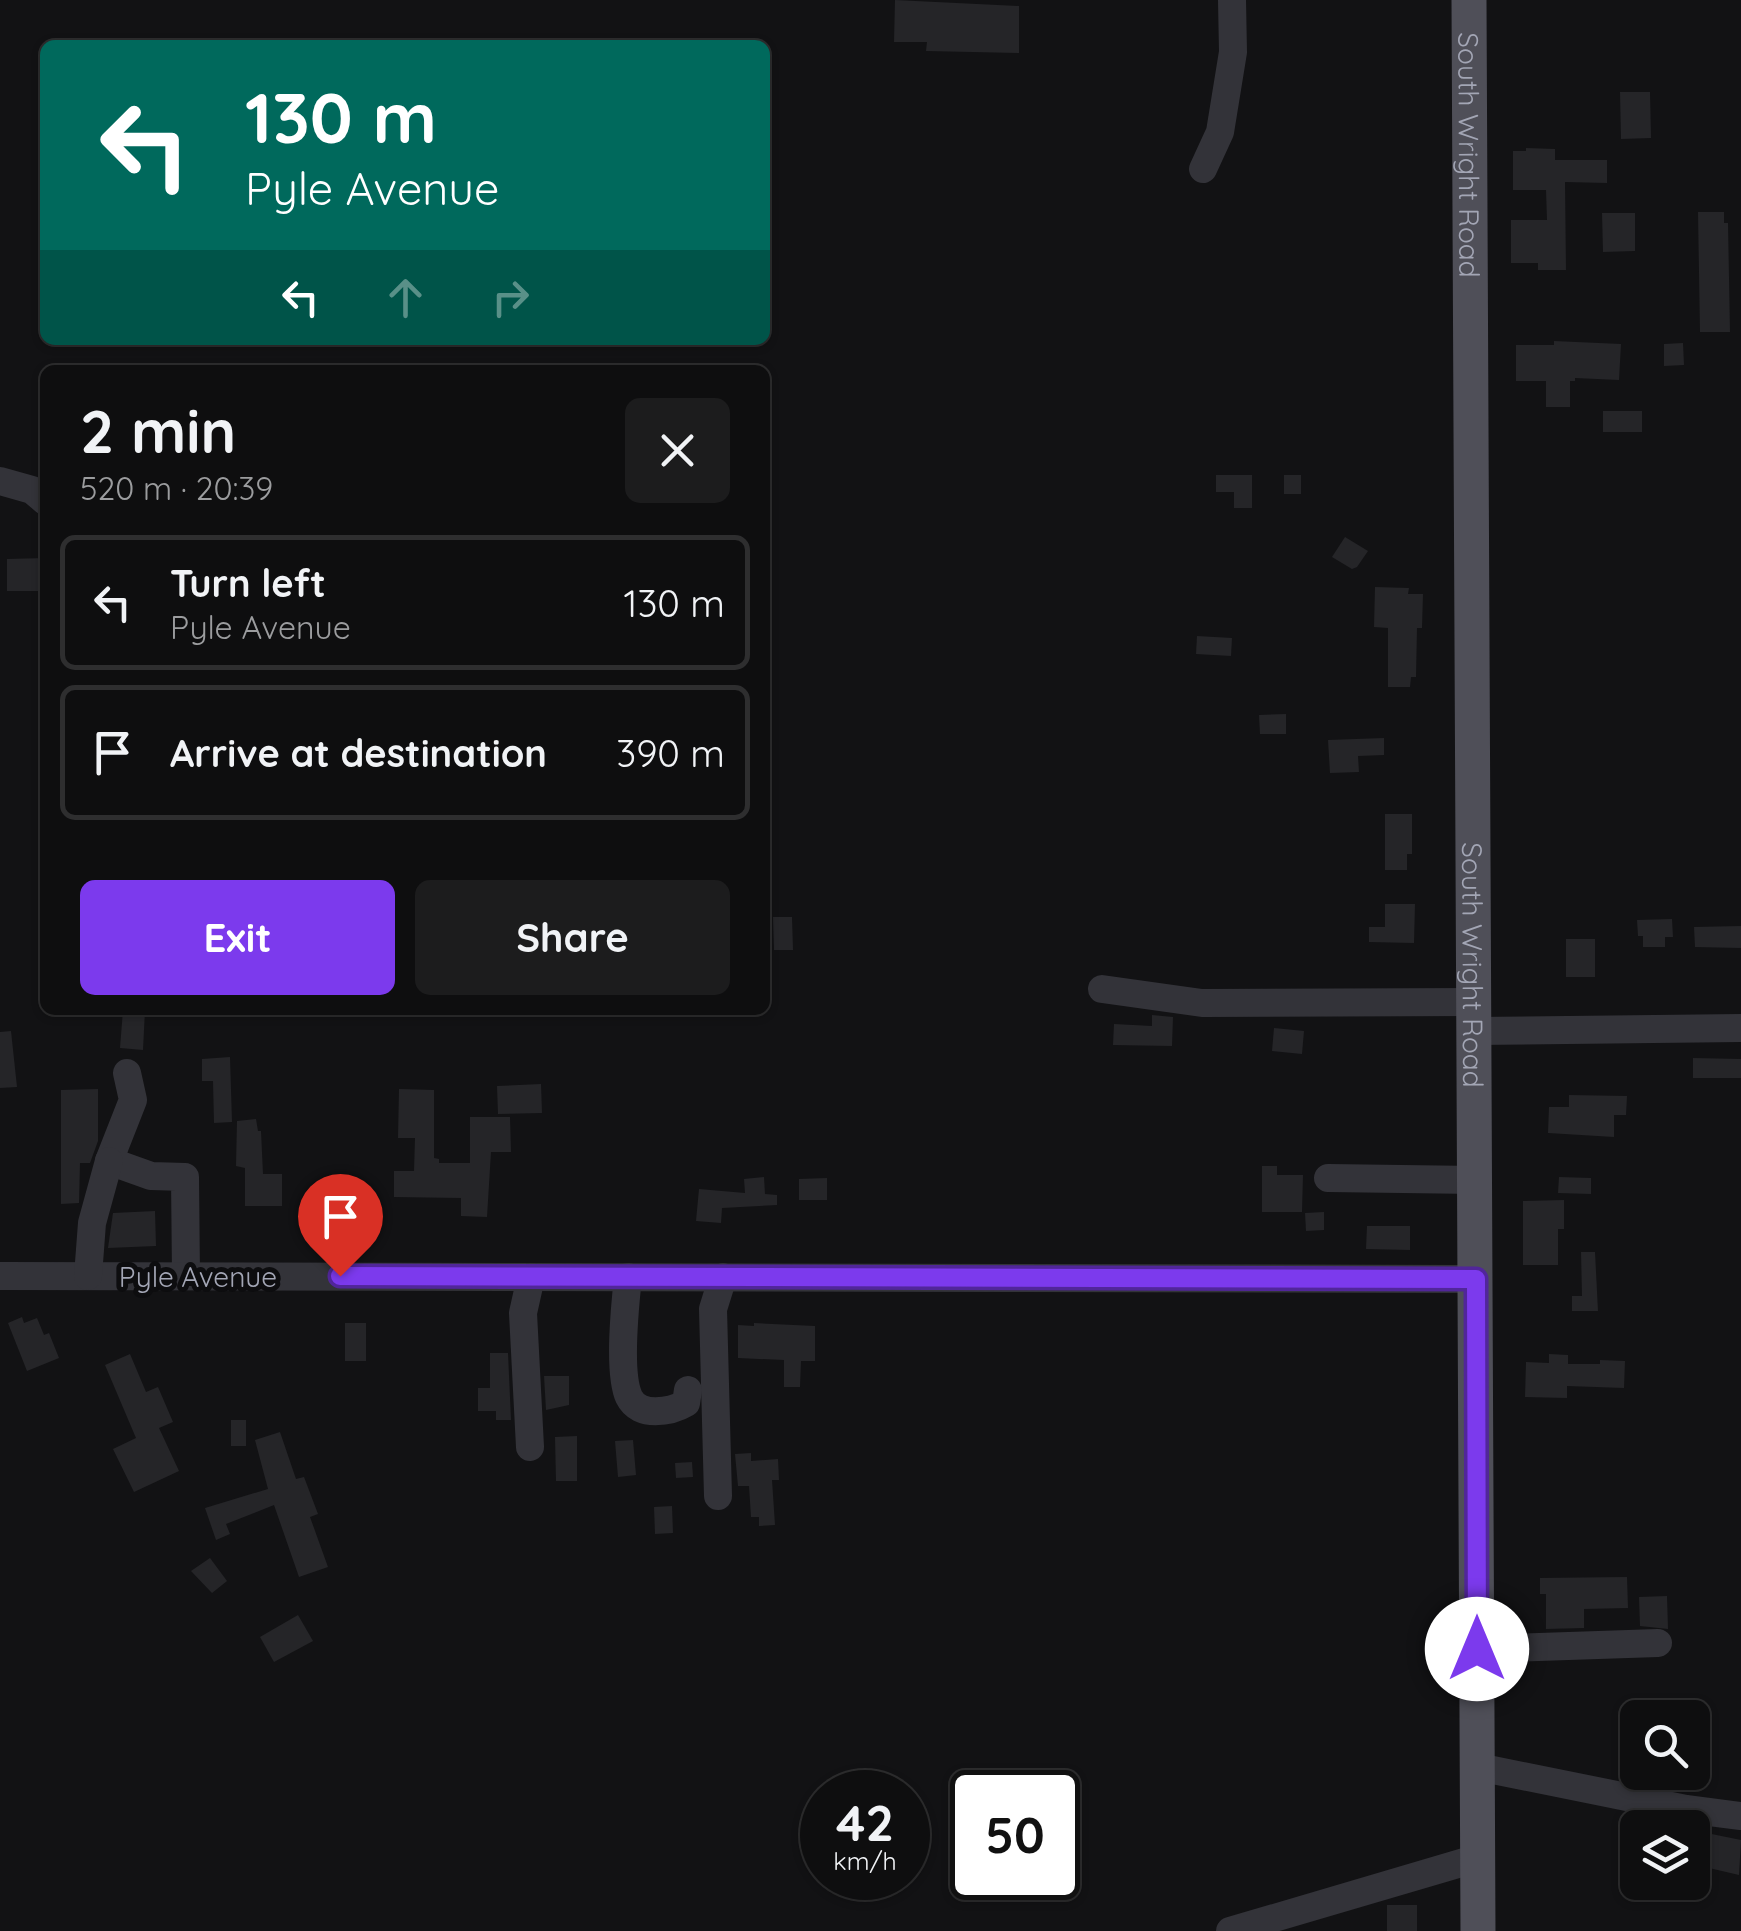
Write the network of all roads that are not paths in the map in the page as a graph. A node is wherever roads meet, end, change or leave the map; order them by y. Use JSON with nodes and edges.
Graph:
{"nodes":[{"id":1,"x":1232,"y":0,"type":"edge"},
{"id":2,"x":1469,"y":0,"type":"edge"},
{"id":3,"x":1203,"y":169,"type":"dead end"},
{"id":4,"x":0,"y":481,"type":"edge"},
{"id":5,"x":40,"y":497,"type":"edge"},
{"id":6,"x":1102,"y":988,"type":"dead end"},
{"id":7,"x":1475,"y":1016,"type":"junction"},
{"id":8,"x":1741,"y":1028,"type":"edge"},
{"id":9,"x":127,"y":1073,"type":"dead end"},
{"id":10,"x":109,"y":1161,"type":"junction"},
{"id":11,"x":1328,"y":1178,"type":"dead end"},
{"id":12,"x":1476,"y":1180,"type":"junction"},
{"id":13,"x":0,"y":1276,"type":"edge"},
{"id":14,"x":88,"y":1276,"type":"junction"},
{"id":15,"x":186,"y":1276,"type":"junction"},
{"id":16,"x":531,"y":1277,"type":"junction"},
{"id":17,"x":628,"y":1277,"type":"junction"},
{"id":18,"x":722,"y":1277,"type":"junction"},
{"id":19,"x":1476,"y":1279,"type":"junction"},
{"id":20,"x":688,"y":1390,"type":"dead end"},
{"id":21,"x":530,"y":1447,"type":"dead end"},
{"id":22,"x":718,"y":1496,"type":"dead end"},
{"id":23,"x":1658,"y":1643,"type":"dead end"},
{"id":24,"x":1477,"y":1649,"type":"junction"},
{"id":25,"x":1478,"y":1766,"type":"junction"},
{"id":26,"x":1741,"y":1816,"type":"edge"},
{"id":27,"x":1478,"y":1858,"type":"junction"},
{"id":28,"x":1230,"y":1931,"type":"edge"},
{"id":29,"x":1478,"y":1931,"type":"edge"}],
"edges":[{"from":1,"to":3,"type":"street"},
{"from":2,"to":7,"type":"main road","name":"South Wright Road"},
{"from":4,"to":5,"type":"street"},
{"from":6,"to":7,"type":"street"},
{"from":7,"to":8,"type":"street"},
{"from":7,"to":12,"type":"main road","name":"South Wright Road"},
{"from":9,"to":10,"type":"street"},
{"from":10,"to":14,"type":"street"},
{"from":10,"to":15,"type":"street"},
{"from":11,"to":12,"type":"street"},
{"from":12,"to":19,"type":"main road","name":"South Wright Road"},
{"from":13,"to":14,"type":"street","name":"Pyle Avenue"},
{"from":14,"to":15,"type":"street","name":"Pyle Avenue"},
{"from":15,"to":16,"type":"street","name":"Pyle Avenue"},
{"from":16,"to":17,"type":"street","name":"Pyle Avenue"},
{"from":16,"to":21,"type":"street"},
{"from":17,"to":18,"type":"street","name":"Pyle Avenue"},
{"from":17,"to":20,"type":"street"},
{"from":18,"to":19,"type":"street","name":"Pyle Avenue"},
{"from":18,"to":22,"type":"street"},
{"from":19,"to":24,"type":"main road","name":"South Wright Road"},
{"from":23,"to":24,"type":"street"},
{"from":24,"to":25,"type":"main road","name":"South Wright Road"},
{"from":25,"to":26,"type":"street"},
{"from":25,"to":27,"type":"main road","name":"South Wright Road"},
{"from":27,"to":28,"type":"street"},
{"from":27,"to":29,"type":"main road","name":"South Wright Road"}]}
